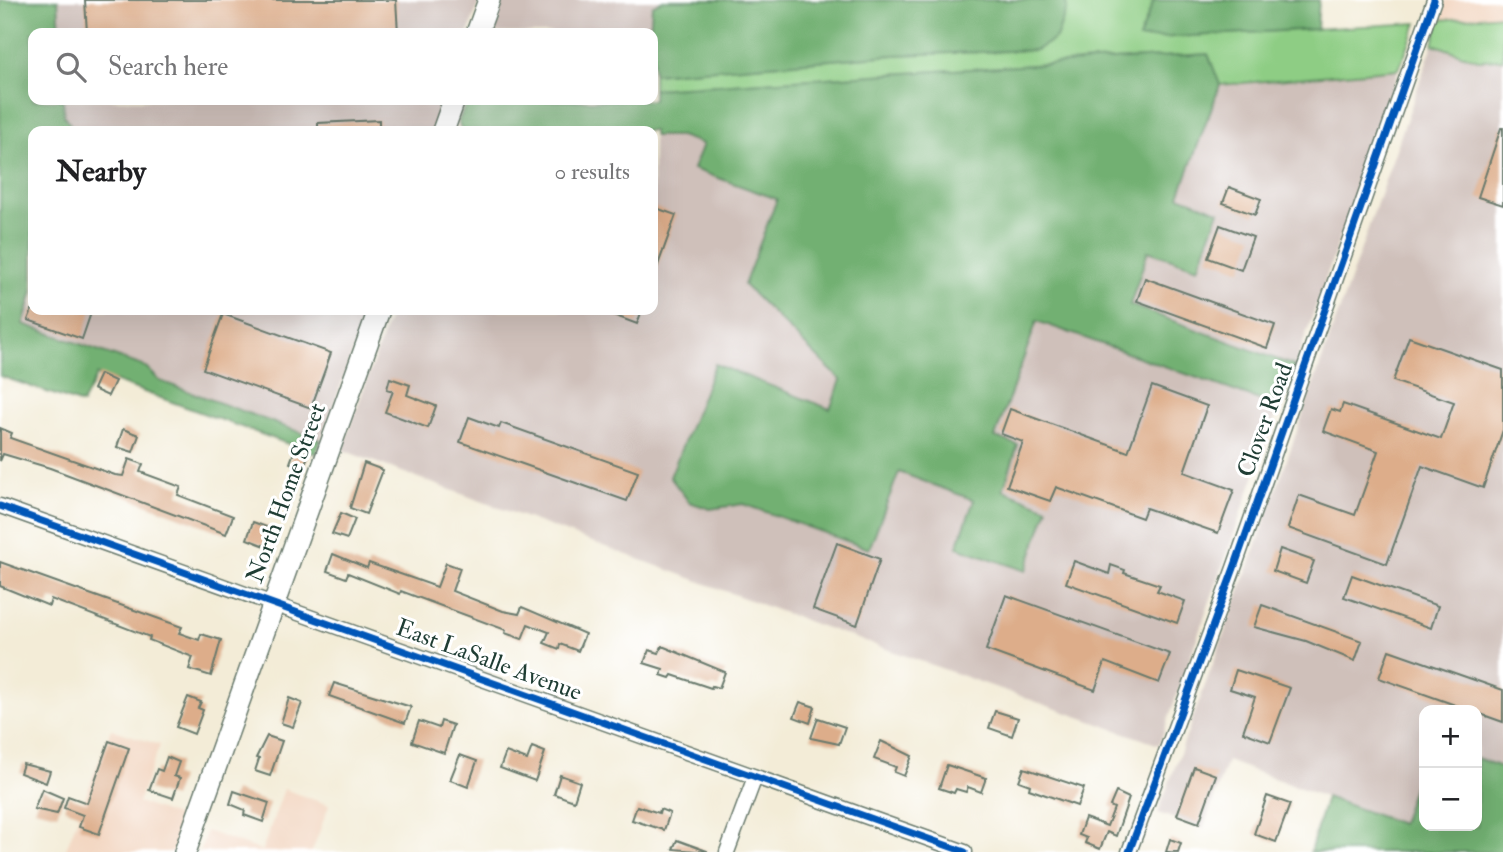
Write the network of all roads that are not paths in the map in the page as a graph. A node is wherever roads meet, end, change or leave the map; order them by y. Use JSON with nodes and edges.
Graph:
{"nodes":[{"id":1,"x":489,"y":0,"type":"edge"},
{"id":2,"x":1434,"y":0,"type":"edge"},
{"id":3,"x":479,"y":28,"type":"edge"},
{"id":4,"x":452,"y":105,"type":"edge"},
{"id":5,"x":445,"y":126,"type":"edge"},
{"id":6,"x":377,"y":315,"type":"edge"},
{"id":7,"x":0,"y":506,"type":"edge"},
{"id":8,"x":274,"y":604,"type":"junction"},
{"id":9,"x":755,"y":777,"type":"junction"},
{"id":10,"x":185,"y":852,"type":"edge"},
{"id":11,"x":727,"y":852,"type":"edge"},
{"id":12,"x":965,"y":852,"type":"edge"},
{"id":13,"x":1129,"y":852,"type":"edge"}],
"edges":[{"from":1,"to":3,"type":"street"},
{"from":2,"to":13,"type":"street","name":"Clover Road"},
{"from":4,"to":5,"type":"street"},
{"from":6,"to":8,"type":"street","name":"North Home Street"},
{"from":7,"to":8,"type":"street","name":"East LaSalle Avenue"},
{"from":8,"to":9,"type":"street","name":"East LaSalle Avenue"},
{"from":8,"to":10,"type":"street","name":"North Home Street"},
{"from":9,"to":11,"type":"street"},
{"from":9,"to":12,"type":"street","name":"East LaSalle Avenue"}]}
